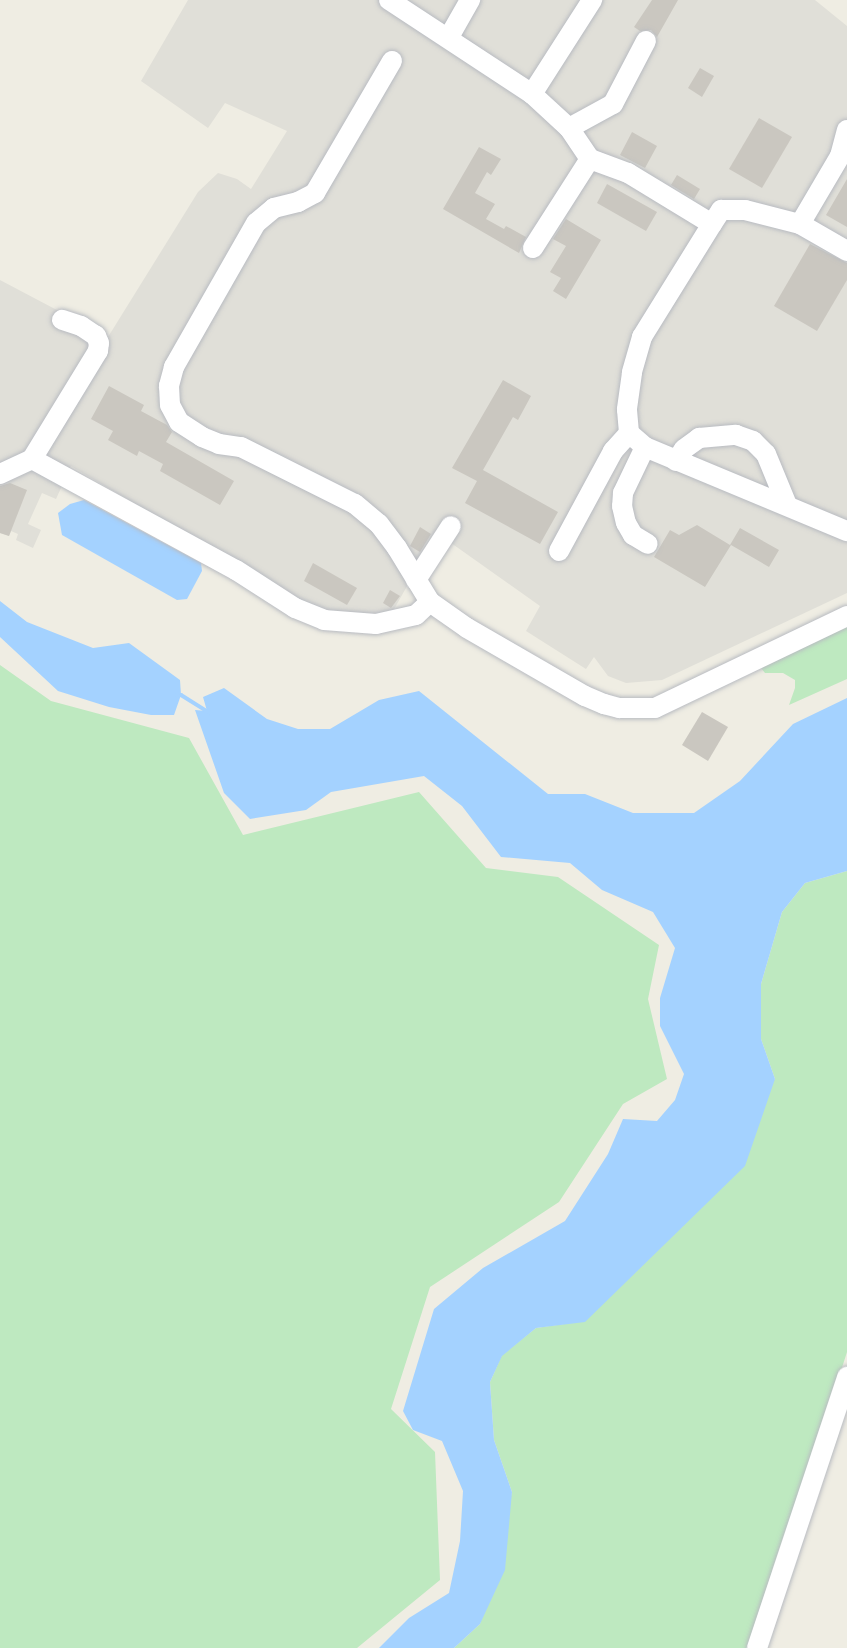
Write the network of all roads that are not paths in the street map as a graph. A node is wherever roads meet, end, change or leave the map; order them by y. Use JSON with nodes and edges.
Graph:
{"nodes":[{"id":1,"x":389,"y":0,"type":"edge"},
{"id":2,"x":470,"y":0,"type":"edge"},
{"id":3,"x":592,"y":0,"type":"edge"},
{"id":4,"x":449,"y":37,"type":"junction"},
{"id":5,"x":646,"y":41,"type":"dead end"},
{"id":6,"x":392,"y":61,"type":"dead end"},
{"id":7,"x":532,"y":94,"type":"junction"},
{"id":8,"x":569,"y":128,"type":"junction"},
{"id":9,"x":847,"y":130,"type":"edge"},
{"id":10,"x":590,"y":159,"type":"junction"},
{"id":11,"x":712,"y":224,"type":"junction"},
{"id":12,"x":800,"y":224,"type":"junction"},
{"id":13,"x":533,"y":248,"type":"dead end"},
{"id":14,"x":847,"y":251,"type":"edge"},
{"id":15,"x":62,"y":320,"type":"dead end"},
{"id":16,"x":629,"y":433,"type":"junction"},
{"id":17,"x":645,"y":447,"type":"junction"},
{"id":18,"x":32,"y":459,"type":"junction"},
{"id":19,"x":676,"y":461,"type":"junction"},
{"id":20,"x":0,"y":474,"type":"edge"},
{"id":21,"x":787,"y":506,"type":"junction"},
{"id":22,"x":451,"y":526,"type":"dead end"},
{"id":23,"x":847,"y":531,"type":"edge"},
{"id":24,"x":648,"y":544,"type":"dead end"},
{"id":25,"x":559,"y":551,"type":"dead end"},
{"id":26,"x":416,"y":580,"type":"junction"},
{"id":27,"x":430,"y":602,"type":"junction"},
{"id":28,"x":847,"y":616,"type":"edge"},
{"id":29,"x":847,"y":1377,"type":"edge"},
{"id":30,"x":757,"y":1648,"type":"edge"}],
"edges":[{"from":1,"to":4,"type":"street"},
{"from":2,"to":4,"type":"street"},
{"from":3,"to":7,"type":"street"},
{"from":4,"to":7,"type":"street"},
{"from":5,"to":8,"type":"street"},
{"from":6,"to":26,"type":"street"},
{"from":7,"to":8,"type":"street"},
{"from":8,"to":10,"type":"street"},
{"from":9,"to":12,"type":"street"},
{"from":10,"to":11,"type":"street"},
{"from":10,"to":13,"type":"street"},
{"from":11,"to":12,"type":"street"},
{"from":11,"to":16,"type":"street"},
{"from":12,"to":14,"type":"street"},
{"from":15,"to":18,"type":"street"},
{"from":16,"to":17,"type":"street"},
{"from":16,"to":25,"type":"street"},
{"from":17,"to":19,"type":"street"},
{"from":17,"to":24,"type":"street"},
{"from":18,"to":20,"type":"street"},
{"from":18,"to":27,"type":"street"},
{"from":19,"to":21,"type":"street"},
{"from":19,"to":21,"type":"street"},
{"from":21,"to":23,"type":"street"},
{"from":22,"to":26,"type":"street"},
{"from":26,"to":27,"type":"street"},
{"from":27,"to":28,"type":"street"},
{"from":29,"to":30,"type":"street"}]}
